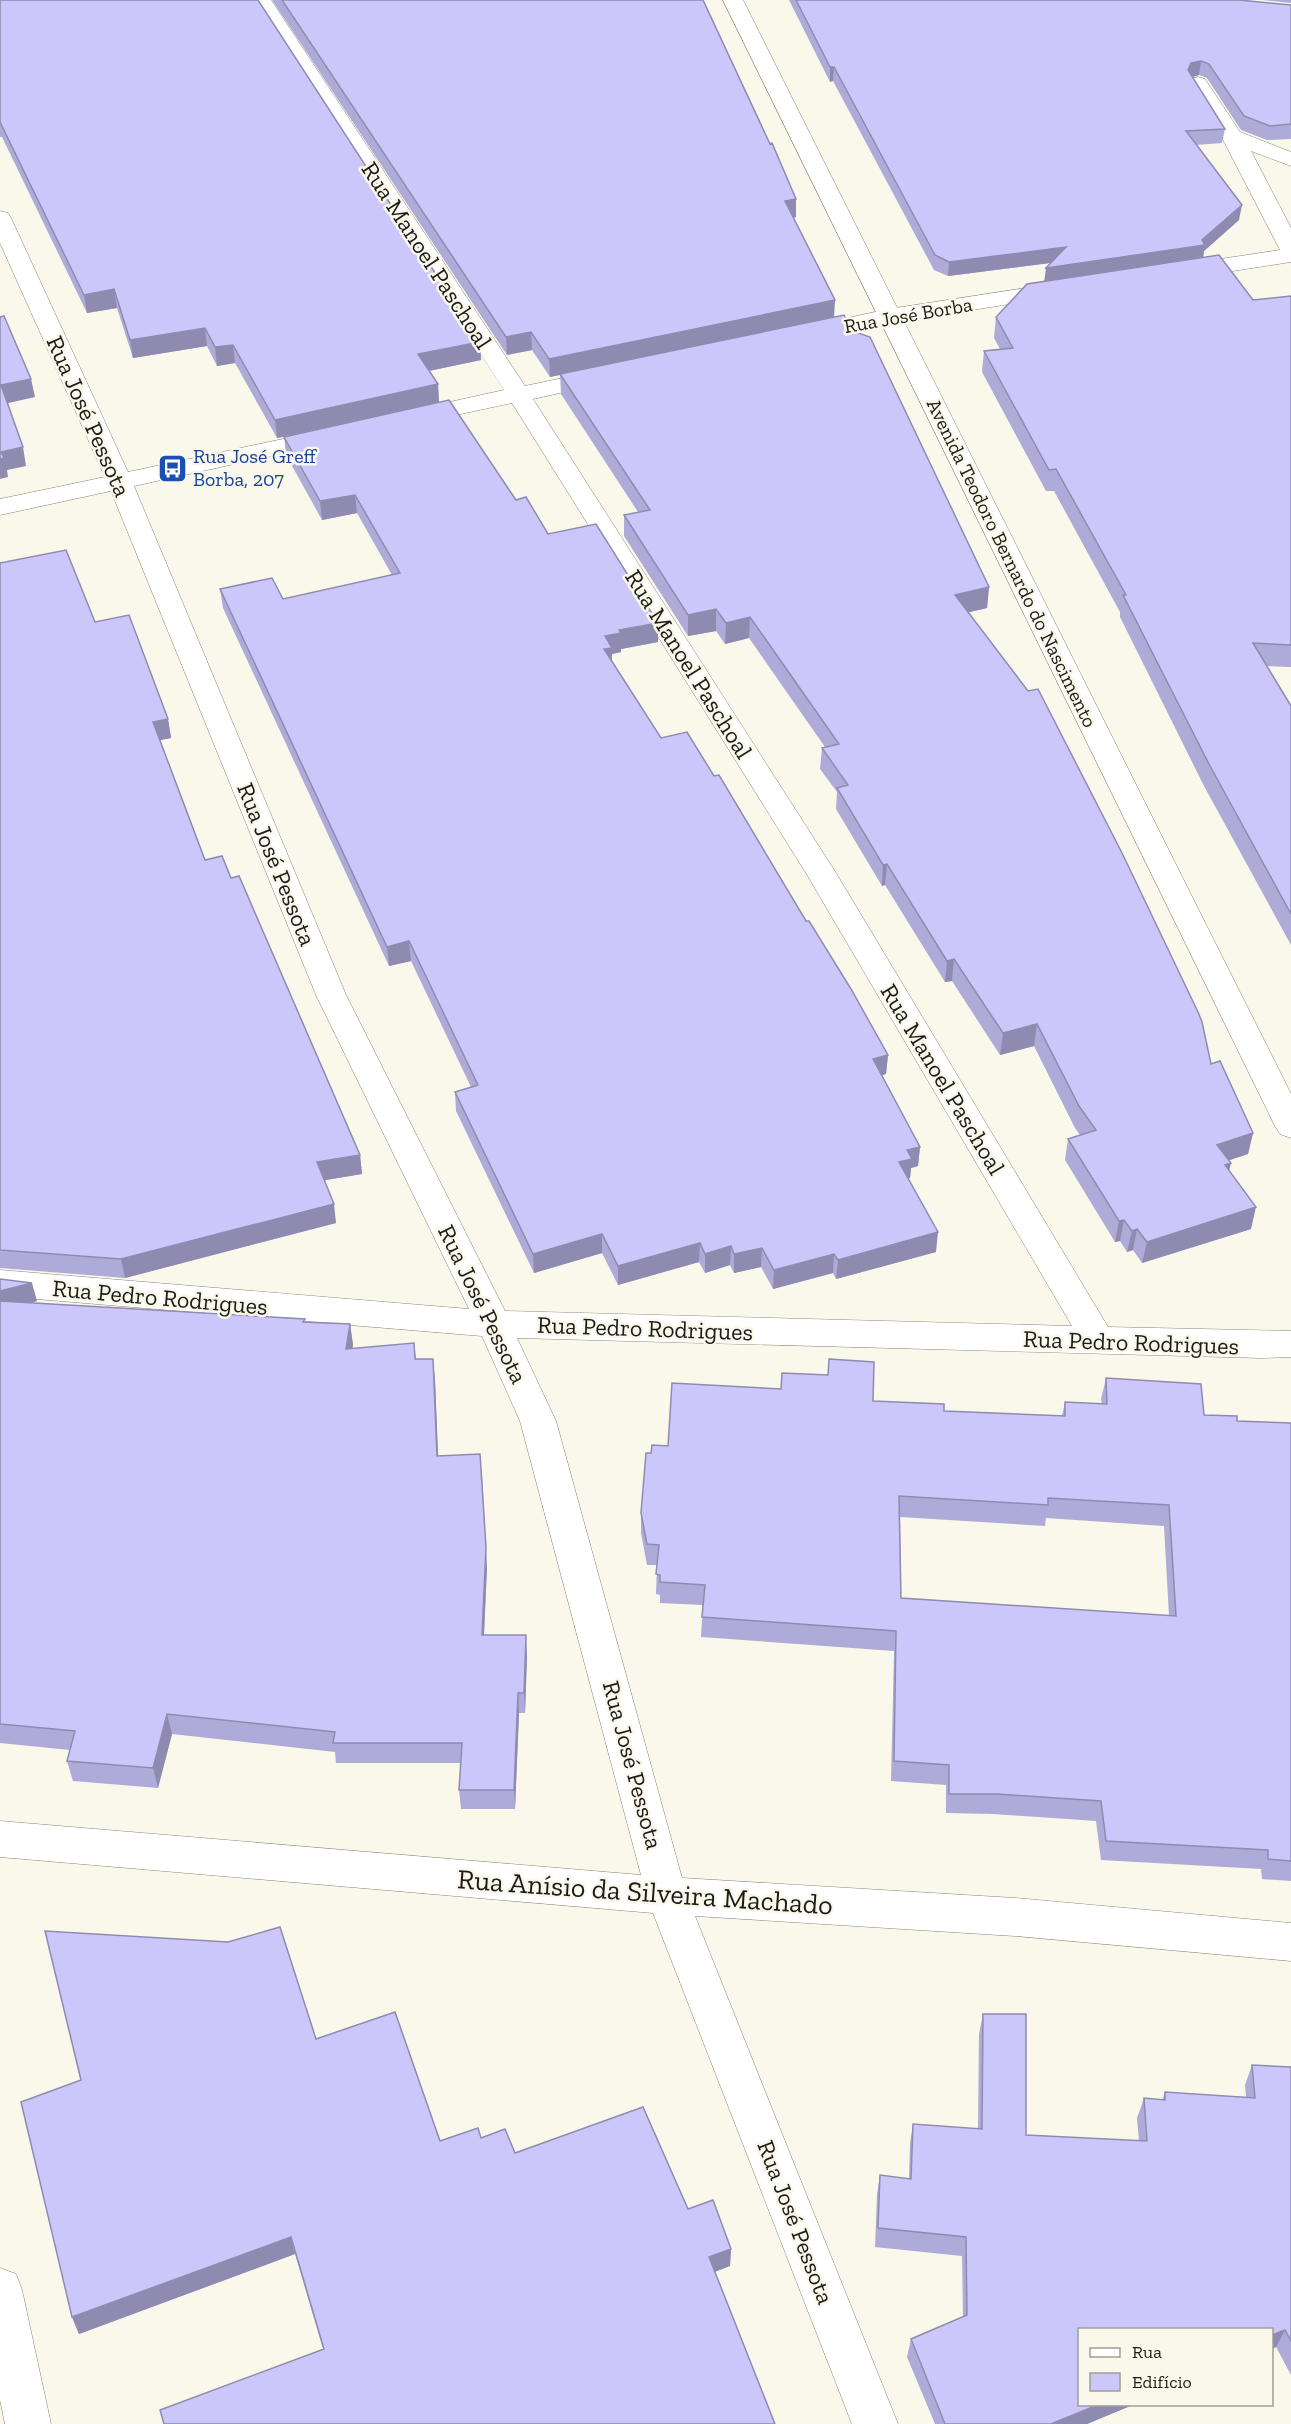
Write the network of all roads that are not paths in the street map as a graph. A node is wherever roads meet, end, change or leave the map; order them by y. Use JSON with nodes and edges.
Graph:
{"nodes":[{"id":1,"x":261,"y":0,"type":"edge"},
{"id":2,"x":733,"y":0,"type":"edge"},
{"id":3,"x":1198,"y":83,"type":"edge"},
{"id":4,"x":1232,"y":136,"type":"junction"},
{"id":5,"x":1291,"y":160,"type":"edge"},
{"id":6,"x":0,"y":218,"type":"edge"},
{"id":7,"x":1291,"y":250,"type":"edge"},
{"id":8,"x":1291,"y":255,"type":"edge"},
{"id":9,"x":1161,"y":275,"type":"edge"},
{"id":10,"x":1078,"y":287,"type":"edge"},
{"id":11,"x":889,"y":316,"type":"junction"},
{"id":12,"x":785,"y":338,"type":"edge"},
{"id":13,"x":622,"y":372,"type":"edge"},
{"id":14,"x":518,"y":394,"type":"junction"},
{"id":15,"x":389,"y":423,"type":"edge"},
{"id":16,"x":354,"y":430,"type":"edge"},
{"id":17,"x":120,"y":483,"type":"junction"},
{"id":18,"x":0,"y":507,"type":"edge"},
{"id":19,"x":1291,"y":1126,"type":"edge"},
{"id":20,"x":0,"y":1283,"type":"edge"},
{"id":21,"x":494,"y":1324,"type":"junction"},
{"id":22,"x":1098,"y":1341,"type":"junction"},
{"id":23,"x":1291,"y":1344,"type":"edge"},
{"id":24,"x":0,"y":1839,"type":"edge"},
{"id":25,"x":668,"y":1896,"type":"junction"},
{"id":26,"x":1291,"y":1942,"type":"edge"},
{"id":27,"x":0,"y":2290,"type":"edge"},
{"id":28,"x":28,"y":2424,"type":"edge"},
{"id":29,"x":875,"y":2424,"type":"edge"}],
"edges":[{"from":1,"to":14,"type":"street","name":"Rua Manoel Paschoal"},
{"from":2,"to":11,"type":"street","name":"Avenida Teodoro Bernardo do Nascimento"},
{"from":3,"to":4,"type":"street"},
{"from":4,"to":5,"type":"street"},
{"from":4,"to":7,"type":"street"},
{"from":6,"to":17,"type":"street","name":"Rua José Pessota"},
{"from":8,"to":9,"type":"street"},
{"from":10,"to":11,"type":"street","name":"Rua José Borba"},
{"from":11,"to":12,"type":"street","name":"Rua José Borba"},
{"from":11,"to":19,"type":"street","name":"Avenida Teodoro Bernardo do Nascimento"},
{"from":13,"to":14,"type":"street"},
{"from":14,"to":15,"type":"street"},
{"from":14,"to":22,"type":"street","name":"Rua Manoel Paschoal"},
{"from":16,"to":17,"type":"street"},
{"from":17,"to":18,"type":"street"},
{"from":17,"to":21,"type":"street","name":"Rua José Pessota"},
{"from":20,"to":21,"type":"street","name":"Rua Pedro Rodrigues"},
{"from":21,"to":22,"type":"street","name":"Rua Pedro Rodrigues"},
{"from":21,"to":25,"type":"street","name":"Rua José Pessota"},
{"from":22,"to":23,"type":"street","name":"Rua Pedro Rodrigues"},
{"from":24,"to":25,"type":"street","name":"Rua Anísio da Silveira Machado"},
{"from":25,"to":26,"type":"street","name":"Rua Anísio da Silveira Machado"},
{"from":25,"to":29,"type":"street","name":"Rua José Pessota"},
{"from":27,"to":28,"type":"street"}]}
